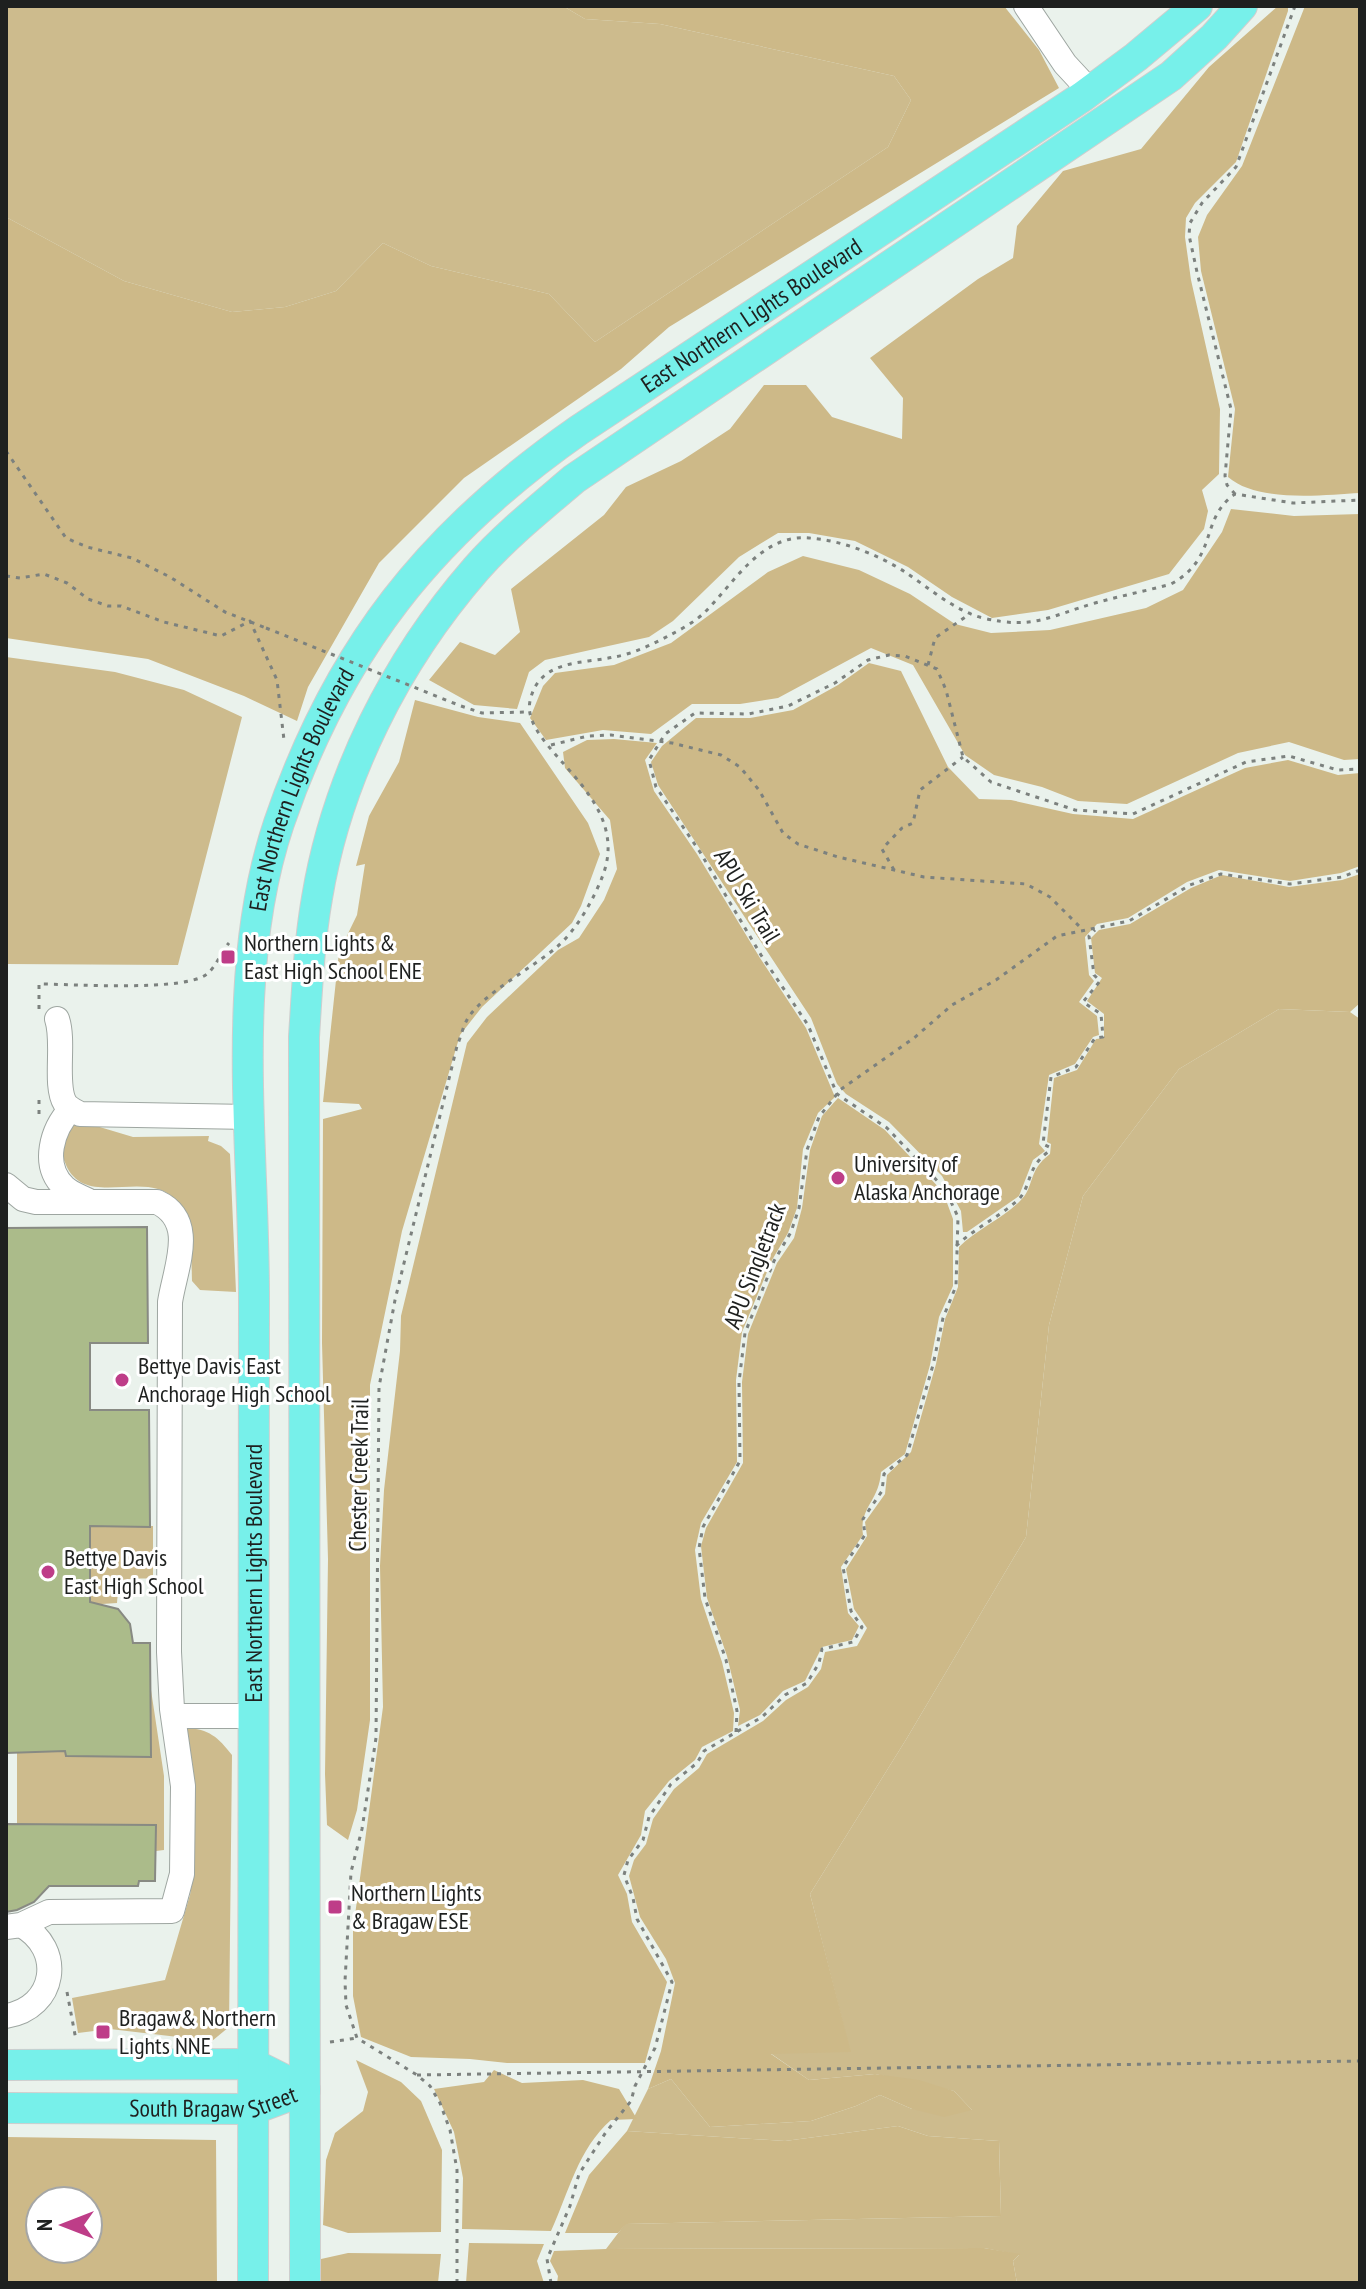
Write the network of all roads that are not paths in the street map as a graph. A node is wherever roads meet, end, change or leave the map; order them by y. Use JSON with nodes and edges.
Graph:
{"nodes":[{"id":1,"x":1026,"y":6,"type":"edge"},
{"id":2,"x":1197,"y":6,"type":"edge"},
{"id":3,"x":1242,"y":6,"type":"edge"},
{"id":4,"x":1090,"y":91,"type":"junction"},
{"id":5,"x":48,"y":1016,"type":"road end"},
{"id":6,"x":71,"y":1109,"type":"junction"},
{"id":7,"x":250,"y":1117,"type":"junction"},
{"id":8,"x":6,"y":1185,"type":"edge"},
{"id":9,"x":90,"y":1201,"type":"junction"},
{"id":10,"x":173,"y":1716,"type":"junction"},
{"id":11,"x":254,"y":1716,"type":"junction"},
{"id":12,"x":13,"y":1926,"type":"edge"},
{"id":13,"x":6,"y":2016,"type":"edge"},
{"id":14,"x":253,"y":2064,"type":"junction"},
{"id":15,"x":6,"y":2065,"type":"edge"},
{"id":16,"x":305,"y":2090,"type":"junction"},
{"id":17,"x":6,"y":2108,"type":"edge"},
{"id":18,"x":254,"y":2109,"type":"junction"},
{"id":19,"x":253,"y":2283,"type":"edge"},
{"id":20,"x":305,"y":2283,"type":"edge"}],
"edges":[{"from":1,"to":4,"type":"lane"},
{"from":2,"to":4,"type":"main road","name":"East Northern Lights Boulevard"},
{"from":3,"to":16,"type":"main road","name":"East Northern Lights Boulevard"},
{"from":4,"to":7,"type":"main road","name":"East Northern Lights Boulevard"},
{"from":5,"to":6,"type":"lane"},
{"from":6,"to":7,"type":"lane"},
{"from":6,"to":9,"type":"lane"},
{"from":7,"to":11,"type":"main road","name":"East Northern Lights Boulevard"},
{"from":8,"to":9,"type":"lane"},
{"from":9,"to":10,"type":"lane"},
{"from":10,"to":11,"type":"lane"},
{"from":10,"to":12,"type":"lane"},
{"from":11,"to":14,"type":"main road","name":"East Northern Lights Boulevard"},
{"from":12,"to":13,"type":"lane"},
{"from":14,"to":15,"type":"main road","name":"South Bragaw Street"},
{"from":14,"to":16,"type":"main road","name":"South Bragaw Street"},
{"from":14,"to":18,"type":"main road","name":"East Northern Lights Boulevard"},
{"from":16,"to":18,"type":"main road","name":"South Bragaw Street"},
{"from":16,"to":20,"type":"main road","name":"East Northern Lights Boulevard"},
{"from":17,"to":18,"type":"main road","name":"South Bragaw Street"},
{"from":18,"to":19,"type":"main road","name":"East Northern Lights Boulevard"}]}
